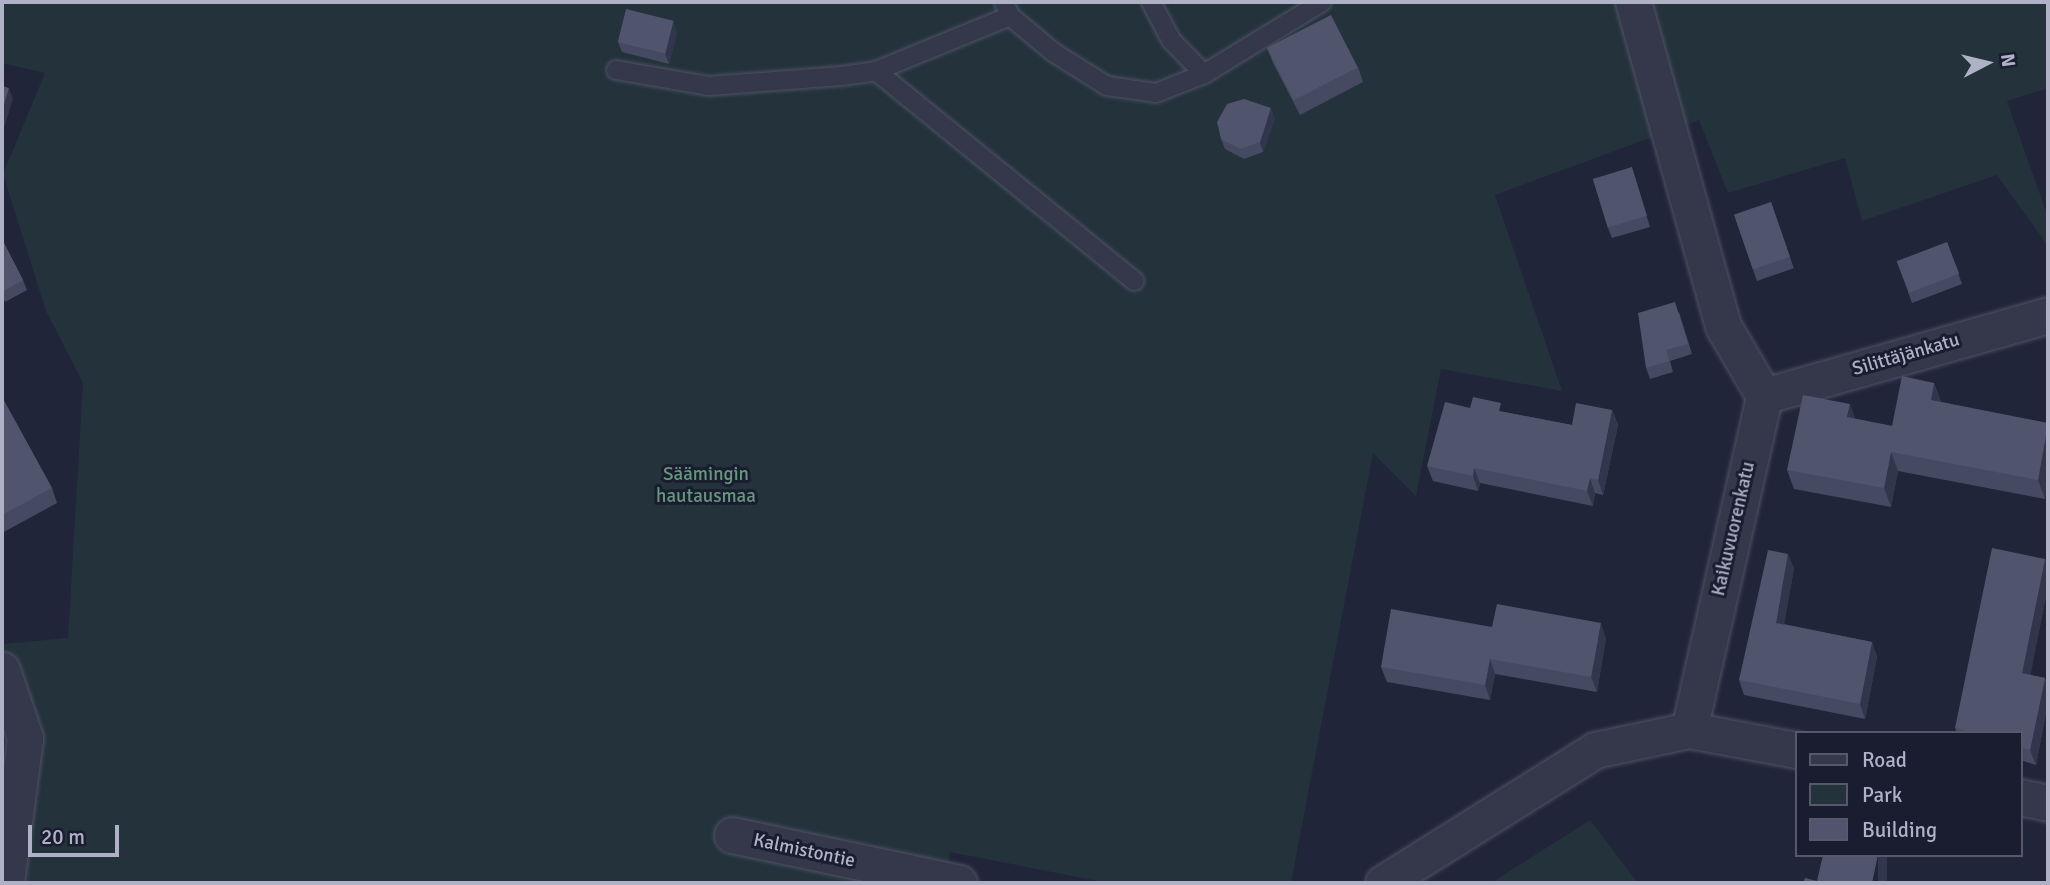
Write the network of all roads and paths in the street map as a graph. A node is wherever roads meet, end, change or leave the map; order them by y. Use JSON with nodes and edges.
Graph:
{"nodes":[{"id":1,"x":1151,"y":2,"type":"edge"},
{"id":2,"x":1322,"y":2,"type":"edge"},
{"id":3,"x":1633,"y":2,"type":"edge"},
{"id":4,"x":1007,"y":9,"type":"edge"},
{"id":5,"x":616,"y":70,"type":"dead end"},
{"id":6,"x":876,"y":71,"type":"junction"},
{"id":7,"x":1204,"y":74,"type":"junction"},
{"id":8,"x":1134,"y":281,"type":"dead end"},
{"id":9,"x":2048,"y":316,"type":"edge"},
{"id":10,"x":1764,"y":396,"type":"junction"},
{"id":11,"x":2,"y":670,"type":"edge"},
{"id":12,"x":1689,"y":730,"type":"junction"},
{"id":13,"x":1794,"y":750,"type":"edge"},
{"id":14,"x":2022,"y":797,"type":"edge"},
{"id":15,"x":2048,"y":803,"type":"edge"},
{"id":16,"x":732,"y":835,"type":"dead end"},
{"id":17,"x":6,"y":883,"type":"edge"},
{"id":18,"x":958,"y":883,"type":"edge"},
{"id":19,"x":1382,"y":883,"type":"edge"}],
"edges":[{"from":1,"to":7,"type":"lane"},
{"from":2,"to":7,"type":"lane"},
{"from":3,"to":10,"type":"street"},
{"from":4,"to":6,"type":"lane"},
{"from":4,"to":7,"type":"lane"},
{"from":5,"to":6,"type":"lane"},
{"from":6,"to":8,"type":"lane"},
{"from":9,"to":10,"type":"street","name":"Silittäjänkatu"},
{"from":10,"to":12,"type":"street","name":"Kaikuvuorenkatu"},
{"from":11,"to":17,"type":"street"},
{"from":12,"to":13,"type":"street"},
{"from":12,"to":19,"type":"street"},
{"from":14,"to":15,"type":"street"},
{"from":16,"to":18,"type":"street","name":"Kalmistontie"}]}
